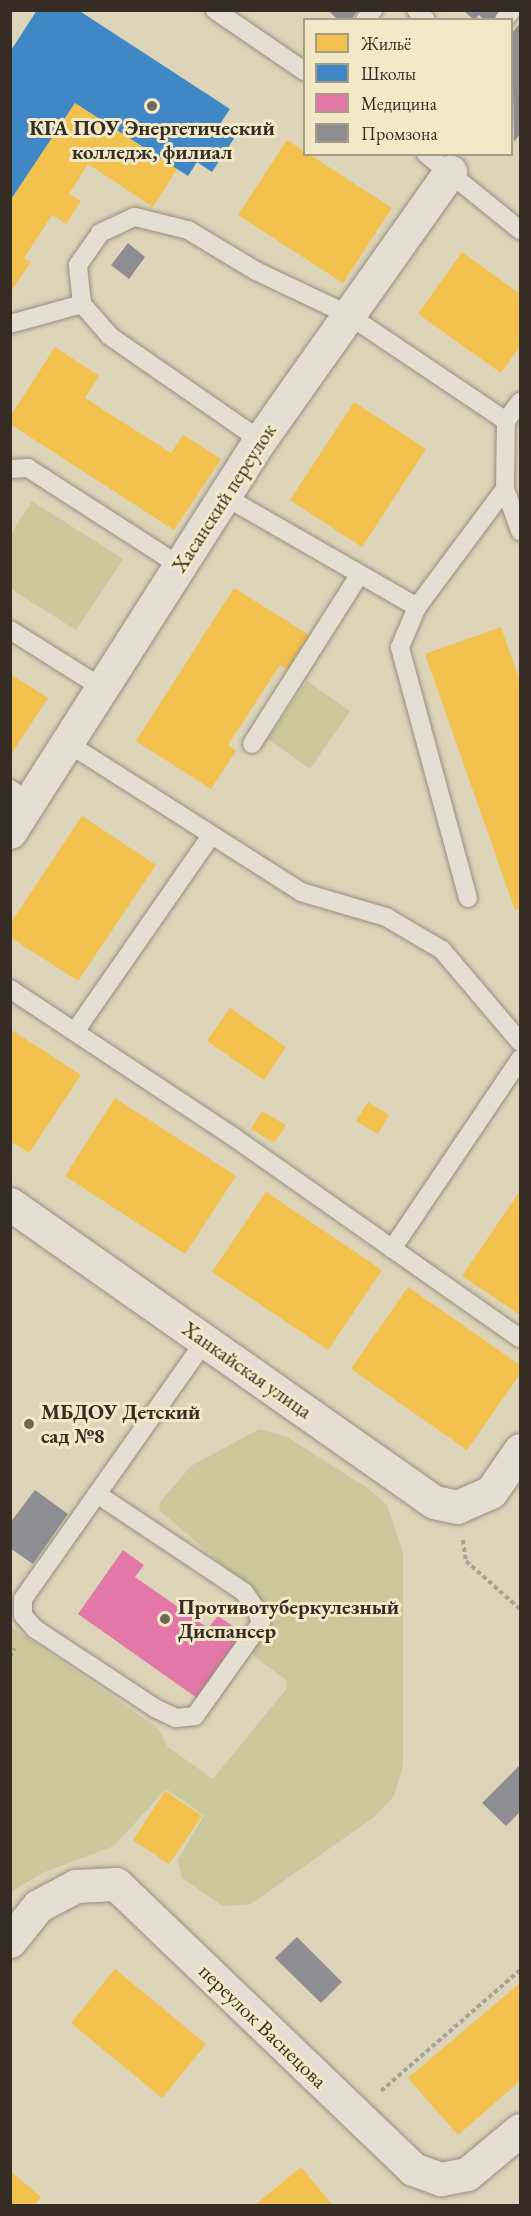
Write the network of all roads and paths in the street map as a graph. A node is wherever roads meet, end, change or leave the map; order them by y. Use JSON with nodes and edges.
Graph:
{"nodes":[{"id":1,"x":215,"y":10,"type":"edge"},
{"id":2,"x":303,"y":70,"type":"edge"},
{"id":3,"x":438,"y":163,"type":"edge"},
{"id":4,"x":520,"y":230,"type":"edge"},
{"id":5,"x":82,"y":304,"type":"junction"},
{"id":6,"x":347,"y":314,"type":"junction"},
{"id":7,"x":10,"y":324,"type":"edge"},
{"id":8,"x":520,"y":402,"type":"edge"},
{"id":9,"x":506,"y":421,"type":"junction"},
{"id":10,"x":260,"y":440,"type":"junction"},
{"id":11,"x":10,"y":470,"type":"edge"},
{"id":12,"x":505,"y":489,"type":"junction"},
{"id":13,"x":224,"y":496,"type":"junction"},
{"id":14,"x":520,"y":531,"type":"edge"},
{"id":15,"x":180,"y":566,"type":"junction"},
{"id":16,"x":360,"y":574,"type":"junction"},
{"id":17,"x":417,"y":607,"type":"junction"},
{"id":18,"x":10,"y":630,"type":"edge"},
{"id":19,"x":104,"y":689,"type":"junction"},
{"id":20,"x":69,"y":744,"type":"junction"},
{"id":21,"x":252,"y":744,"type":"dead end"},
{"id":22,"x":21,"y":795,"type":"edge"},
{"id":23,"x":10,"y":832,"type":"edge"},
{"id":24,"x":211,"y":836,"type":"junction"},
{"id":25,"x":468,"y":898,"type":"dead end"},
{"id":26,"x":10,"y":989,"type":"edge"},
{"id":27,"x":76,"y":1030,"type":"junction"},
{"id":28,"x":520,"y":1042,"type":"edge"},
{"id":29,"x":520,"y":1059,"type":"edge"},
{"id":30,"x":10,"y":1204,"type":"edge"},
{"id":31,"x":392,"y":1249,"type":"junction"},
{"id":32,"x":520,"y":1338,"type":"edge"},
{"id":33,"x":205,"y":1341,"type":"junction"},
{"id":34,"x":520,"y":1450,"type":"edge"},
{"id":35,"x":97,"y":1494,"type":"junction"},
{"id":36,"x":457,"y":1507,"type":"junction"},
{"id":37,"x":520,"y":1609,"type":"edge"},
{"id":38,"x":10,"y":1941,"type":"edge"},
{"id":39,"x":520,"y":1970,"type":"edge"},
{"id":40,"x":354,"y":2115,"type":"junction"},
{"id":41,"x":520,"y":2130,"type":"edge"}],
"edges":[{"from":1,"to":2,"type":"lane"},
{"from":3,"to":4,"type":"lane"},
{"from":3,"to":6,"type":"street","name":"Хасанский переулок"},
{"from":5,"to":6,"type":"lane"},
{"from":5,"to":7,"type":"lane"},
{"from":5,"to":10,"type":"lane"},
{"from":6,"to":9,"type":"lane"},
{"from":6,"to":10,"type":"street","name":"Хасанский переулок"},
{"from":8,"to":9,"type":"lane"},
{"from":9,"to":12,"type":"lane"},
{"from":10,"to":13,"type":"street","name":"Хасанский переулок"},
{"from":11,"to":15,"type":"lane"},
{"from":12,"to":14,"type":"lane"},
{"from":12,"to":17,"type":"lane"},
{"from":13,"to":15,"type":"street","name":"Хасанский переулок"},
{"from":13,"to":16,"type":"lane"},
{"from":15,"to":19,"type":"street","name":"Хасанский переулок"},
{"from":16,"to":17,"type":"lane"},
{"from":16,"to":21,"type":"lane"},
{"from":17,"to":25,"type":"lane"},
{"from":18,"to":19,"type":"lane"},
{"from":19,"to":20,"type":"street","name":"Хасанский переулок"},
{"from":20,"to":22,"type":"street","name":"Хасанский переулок"},
{"from":20,"to":24,"type":"lane"},
{"from":22,"to":23,"type":"street","name":"Хасанский переулок"},
{"from":24,"to":27,"type":"lane"},
{"from":24,"to":28,"type":"lane"},
{"from":26,"to":27,"type":"lane"},
{"from":27,"to":31,"type":"lane"},
{"from":29,"to":31,"type":"lane"},
{"from":30,"to":33,"type":"street","name":"Ханкайская улица"},
{"from":31,"to":32,"type":"lane"},
{"from":33,"to":35,"type":"lane"},
{"from":33,"to":36,"type":"street","name":"Ханкайская улица"},
{"from":34,"to":36,"type":"street"},
{"from":35,"to":35,"type":"lane"},
{"from":36,"to":37,"type":"path"},
{"from":38,"to":40,"type":"street","name":"переулок Васнецова"},
{"from":39,"to":40,"type":"path"},
{"from":40,"to":41,"type":"street","name":"переулок Васнецова"}]}
